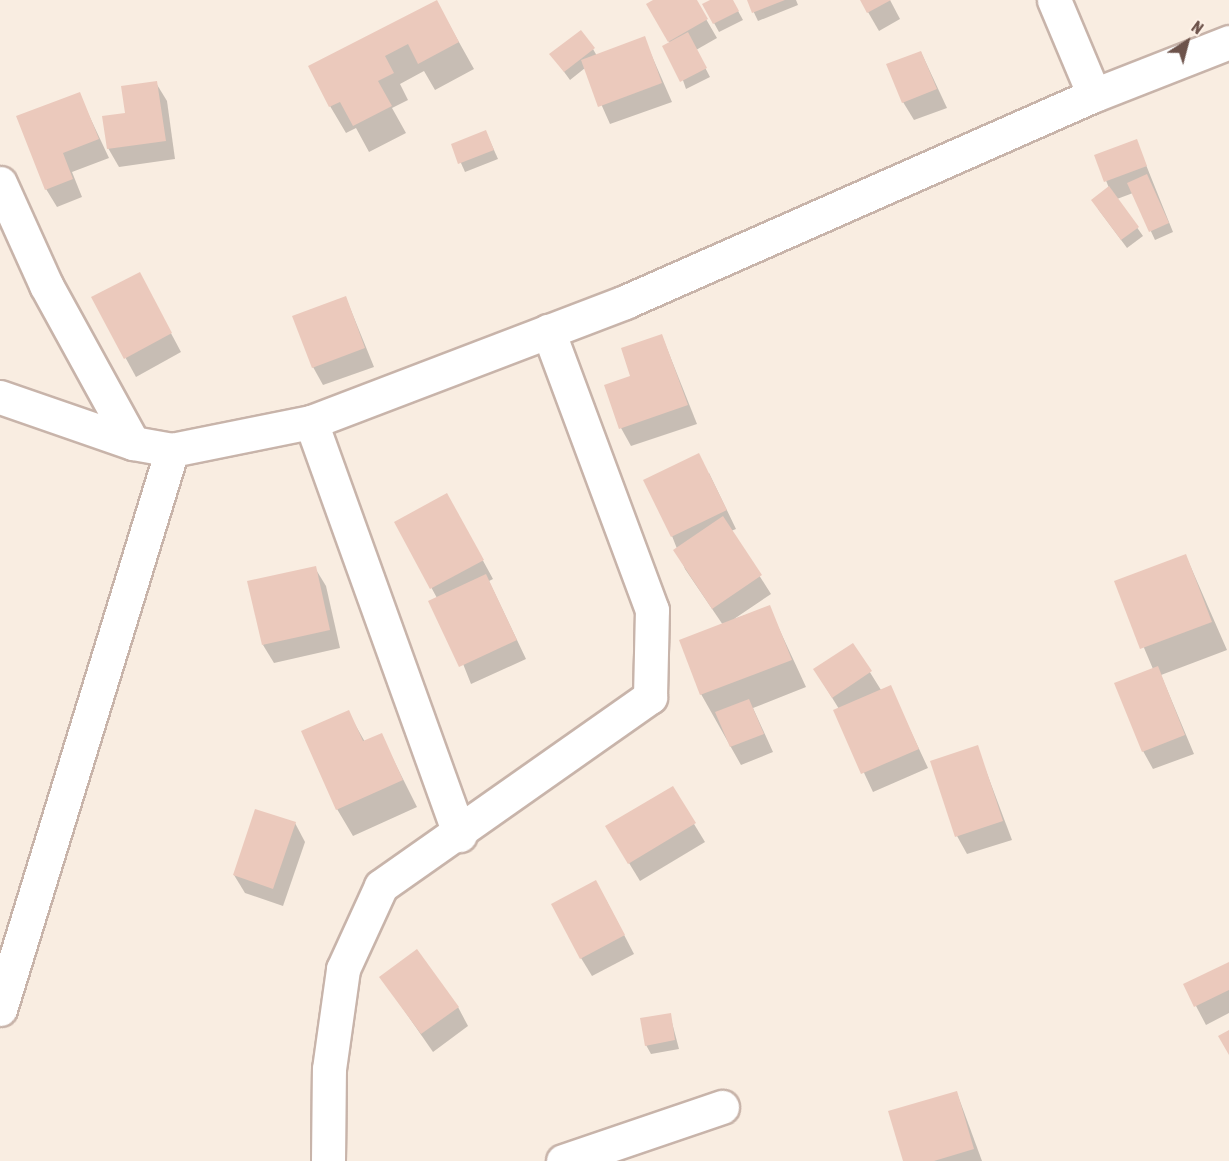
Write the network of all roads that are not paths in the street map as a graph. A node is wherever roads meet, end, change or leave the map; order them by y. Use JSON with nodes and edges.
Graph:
{"nodes":[{"id":1,"x":1054,"y":0,"type":"edge"},
{"id":2,"x":1229,"y":42,"type":"edge"},
{"id":3,"x":1094,"y":95,"type":"junction"},
{"id":4,"x":0,"y":183,"type":"edge"},
{"id":5,"x":548,"y":331,"type":"junction"},
{"id":6,"x":0,"y":397,"type":"edge"},
{"id":7,"x":311,"y":422,"type":"junction"},
{"id":8,"x":133,"y":443,"type":"junction"},
{"id":9,"x":172,"y":450,"type":"junction"},
{"id":10,"x":460,"y":835,"type":"junction"},
{"id":11,"x":0,"y":1009,"type":"edge"},
{"id":12,"x":722,"y":1107,"type":"dead end"},
{"id":13,"x":328,"y":1161,"type":"edge"},
{"id":14,"x":563,"y":1161,"type":"edge"}],
"edges":[{"from":1,"to":3,"type":"street"},
{"from":2,"to":3,"type":"street"},
{"from":3,"to":5,"type":"street"},
{"from":4,"to":8,"type":"street"},
{"from":5,"to":7,"type":"street"},
{"from":5,"to":10,"type":"street"},
{"from":6,"to":8,"type":"street"},
{"from":7,"to":9,"type":"street"},
{"from":7,"to":10,"type":"street"},
{"from":8,"to":9,"type":"street"},
{"from":9,"to":11,"type":"street"},
{"from":10,"to":13,"type":"street"},
{"from":12,"to":14,"type":"street"}]}
